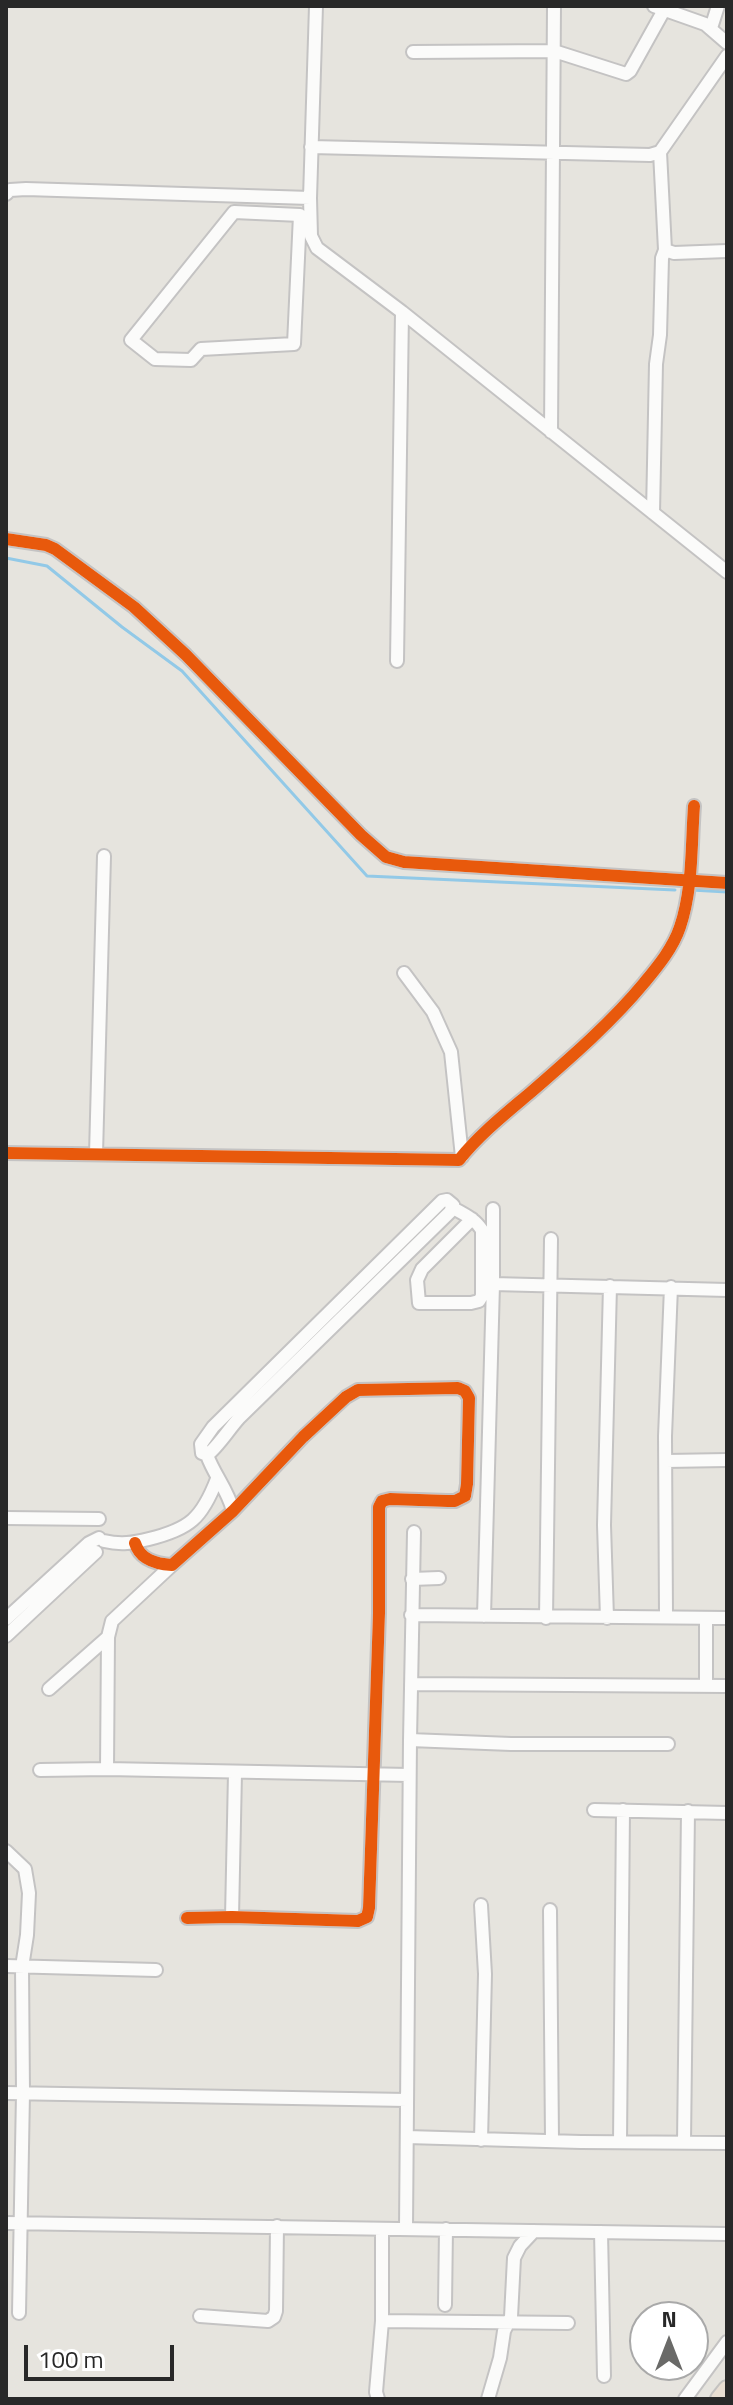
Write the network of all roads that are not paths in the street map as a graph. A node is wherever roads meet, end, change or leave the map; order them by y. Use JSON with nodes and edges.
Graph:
{"nodes":[{"id":1,"x":316,"y":6,"type":"edge"},
{"id":2,"x":554,"y":6,"type":"edge"},
{"id":3,"x":718,"y":6,"type":"edge"},
{"id":4,"x":659,"y":8,"type":"edge"},
{"id":5,"x":711,"y":28,"type":"junction"},
{"id":6,"x":727,"y":43,"type":"edge"},
{"id":7,"x":554,"y":51,"type":"junction"},
{"id":8,"x":413,"y":52,"type":"dead end"},
{"id":9,"x":727,"y":56,"type":"edge"},
{"id":10,"x":311,"y":147,"type":"junction"},
{"id":11,"x":554,"y":151,"type":"junction"},
{"id":12,"x":660,"y":152,"type":"junction"},
{"id":13,"x":6,"y":194,"type":"edge"},
{"id":14,"x":310,"y":198,"type":"junction"},
{"id":15,"x":305,"y":236,"type":"junction"},
{"id":16,"x":665,"y":250,"type":"junction"},
{"id":17,"x":727,"y":251,"type":"edge"},
{"id":18,"x":402,"y":312,"type":"junction"},
{"id":19,"x":551,"y":432,"type":"junction"},
{"id":20,"x":653,"y":513,"type":"junction"},
{"id":21,"x":6,"y":539,"type":"edge"},
{"id":22,"x":727,"y":572,"type":"edge"},
{"id":23,"x":397,"y":661,"type":"dead end"},
{"id":24,"x":694,"y":806,"type":"dead end"},
{"id":25,"x":104,"y":856,"type":"dead end"},
{"id":26,"x":689,"y":881,"type":"junction"},
{"id":27,"x":727,"y":883,"type":"edge"},
{"id":28,"x":404,"y":973,"type":"dead end"},
{"id":29,"x":6,"y":1153,"type":"edge"},
{"id":30,"x":96,"y":1154,"type":"junction"},
{"id":31,"x":462,"y":1157,"type":"junction"},
{"id":32,"x":493,"y":1209,"type":"dead end"},
{"id":33,"x":472,"y":1219,"type":"junction"},
{"id":34,"x":551,"y":1239,"type":"dead end"},
{"id":35,"x":493,"y":1284,"type":"junction"},
{"id":36,"x":551,"y":1285,"type":"junction"},
{"id":37,"x":610,"y":1286,"type":"junction"},
{"id":38,"x":671,"y":1287,"type":"junction"},
{"id":39,"x":727,"y":1290,"type":"edge"},
{"id":40,"x":727,"y":1460,"type":"edge"},
{"id":41,"x":666,"y":1461,"type":"junction"},
{"id":42,"x":217,"y":1479,"type":"junction"},
{"id":43,"x":233,"y":1511,"type":"junction"},
{"id":44,"x":6,"y":1518,"type":"edge"},
{"id":45,"x":99,"y":1519,"type":"dead end"},
{"id":46,"x":414,"y":1532,"type":"dead end"},
{"id":47,"x":135,"y":1543,"type":"junction"},
{"id":48,"x":96,"y":1552,"type":"dead end"},
{"id":49,"x":172,"y":1565,"type":"junction"},
{"id":50,"x":67,"y":1572,"type":"junction"},
{"id":51,"x":439,"y":1578,"type":"dead end"},
{"id":52,"x":412,"y":1579,"type":"junction"},
{"id":53,"x":411,"y":1615,"type":"junction"},
{"id":54,"x":484,"y":1616,"type":"junction"},
{"id":55,"x":666,"y":1616,"type":"junction"},
{"id":56,"x":546,"y":1618,"type":"junction"},
{"id":57,"x":607,"y":1618,"type":"junction"},
{"id":58,"x":706,"y":1618,"type":"junction"},
{"id":59,"x":727,"y":1618,"type":"edge"},
{"id":60,"x":6,"y":1619,"type":"edge"},
{"id":61,"x":6,"y":1636,"type":"edge"},
{"id":62,"x":108,"y":1637,"type":"junction"},
{"id":63,"x":411,"y":1684,"type":"junction"},
{"id":64,"x":706,"y":1686,"type":"junction"},
{"id":65,"x":727,"y":1686,"type":"edge"},
{"id":66,"x":49,"y":1689,"type":"dead end"},
{"id":67,"x":410,"y":1740,"type":"junction"},
{"id":68,"x":668,"y":1744,"type":"dead end"},
{"id":69,"x":107,"y":1769,"type":"junction"},
{"id":70,"x":40,"y":1770,"type":"dead end"},
{"id":71,"x":235,"y":1773,"type":"junction"},
{"id":72,"x":373,"y":1775,"type":"junction"},
{"id":73,"x":409,"y":1775,"type":"junction"},
{"id":74,"x":594,"y":1810,"type":"dead end"},
{"id":75,"x":623,"y":1810,"type":"junction"},
{"id":76,"x":688,"y":1811,"type":"junction"},
{"id":77,"x":727,"y":1813,"type":"edge"},
{"id":78,"x":6,"y":1851,"type":"edge"},
{"id":79,"x":481,"y":1905,"type":"dead end"},
{"id":80,"x":550,"y":1910,"type":"dead end"},
{"id":81,"x":232,"y":1917,"type":"junction"},
{"id":82,"x":187,"y":1918,"type":"dead end"},
{"id":83,"x":6,"y":1966,"type":"edge"},
{"id":84,"x":22,"y":1967,"type":"junction"},
{"id":85,"x":156,"y":1970,"type":"dead end"},
{"id":86,"x":6,"y":2093,"type":"edge"},
{"id":87,"x":23,"y":2093,"type":"junction"},
{"id":88,"x":407,"y":2100,"type":"junction"},
{"id":89,"x":407,"y":2137,"type":"junction"},
{"id":90,"x":481,"y":2140,"type":"junction"},
{"id":91,"x":552,"y":2140,"type":"junction"},
{"id":92,"x":620,"y":2142,"type":"junction"},
{"id":93,"x":684,"y":2142,"type":"junction"},
{"id":94,"x":727,"y":2143,"type":"edge"},
{"id":95,"x":6,"y":2223,"type":"edge"},
{"id":96,"x":22,"y":2224,"type":"junction"},
{"id":97,"x":277,"y":2226,"type":"junction"},
{"id":98,"x":406,"y":2228,"type":"junction"},
{"id":99,"x":382,"y":2229,"type":"junction"},
{"id":100,"x":446,"y":2229,"type":"junction"},
{"id":101,"x":534,"y":2231,"type":"junction"},
{"id":102,"x":601,"y":2232,"type":"junction"},
{"id":103,"x":727,"y":2234,"type":"edge"},
{"id":104,"x":445,"y":2305,"type":"dead end"},
{"id":105,"x":19,"y":2313,"type":"dead end"},
{"id":106,"x":200,"y":2316,"type":"dead end"},
{"id":107,"x":382,"y":2321,"type":"junction"},
{"id":108,"x":509,"y":2321,"type":"junction"},
{"id":109,"x":568,"y":2323,"type":"dead end"},
{"id":110,"x":727,"y":2342,"type":"edge"},
{"id":111,"x":604,"y":2376,"type":"dead end"},
{"id":112,"x":727,"y":2389,"type":"edge"},
{"id":113,"x":378,"y":2399,"type":"edge"},
{"id":114,"x":488,"y":2399,"type":"edge"},
{"id":115,"x":685,"y":2399,"type":"edge"},
{"id":116,"x":719,"y":2399,"type":"edge"}],
"edges":[{"from":1,"to":10,"type":"street"},
{"from":2,"to":7,"type":"street"},
{"from":3,"to":5,"type":"street"},
{"from":4,"to":5,"type":"street"},
{"from":4,"to":7,"type":"street"},
{"from":5,"to":6,"type":"street"},
{"from":7,"to":8,"type":"street"},
{"from":7,"to":11,"type":"street"},
{"from":9,"to":12,"type":"street"},
{"from":10,"to":11,"type":"street"},
{"from":10,"to":14,"type":"street"},
{"from":11,"to":12,"type":"street"},
{"from":11,"to":19,"type":"street"},
{"from":12,"to":16,"type":"street"},
{"from":13,"to":14,"type":"street"},
{"from":14,"to":15,"type":"street"},
{"from":15,"to":15,"type":"street"},
{"from":15,"to":18,"type":"street"},
{"from":16,"to":17,"type":"street"},
{"from":16,"to":20,"type":"street"},
{"from":18,"to":19,"type":"street"},
{"from":18,"to":23,"type":"street"},
{"from":19,"to":20,"type":"street"},
{"from":20,"to":22,"type":"street"},
{"from":21,"to":26,"type":"street"},
{"from":24,"to":26,"type":"street"},
{"from":25,"to":30,"type":"street"},
{"from":26,"to":27,"type":"street"},
{"from":26,"to":31,"type":"street"},
{"from":28,"to":31,"type":"street"},
{"from":29,"to":30,"type":"street"},
{"from":30,"to":31,"type":"street"},
{"from":32,"to":35,"type":"street"},
{"from":33,"to":33,"type":"street"},
{"from":33,"to":42,"type":"street"},
{"from":34,"to":36,"type":"street"},
{"from":35,"to":36,"type":"street"},
{"from":35,"to":54,"type":"street"},
{"from":36,"to":37,"type":"street"},
{"from":36,"to":56,"type":"street"},
{"from":37,"to":38,"type":"street"},
{"from":37,"to":57,"type":"street"},
{"from":38,"to":39,"type":"street"},
{"from":38,"to":41,"type":"street"},
{"from":40,"to":41,"type":"street"},
{"from":41,"to":55,"type":"street"},
{"from":42,"to":43,"type":"street"},
{"from":42,"to":47,"type":"street"},
{"from":43,"to":49,"type":"street"},
{"from":43,"to":72,"type":"street"},
{"from":44,"to":45,"type":"street"},
{"from":46,"to":52,"type":"street"},
{"from":47,"to":49,"type":"street"},
{"from":47,"to":50,"type":"street"},
{"from":48,"to":50,"type":"street"},
{"from":49,"to":62,"type":"street"},
{"from":50,"to":60,"type":"street"},
{"from":50,"to":61,"type":"street"},
{"from":51,"to":52,"type":"street"},
{"from":52,"to":53,"type":"street"},
{"from":53,"to":54,"type":"street"},
{"from":53,"to":63,"type":"street"},
{"from":54,"to":56,"type":"street"},
{"from":55,"to":57,"type":"street"},
{"from":55,"to":58,"type":"street"},
{"from":56,"to":57,"type":"street"},
{"from":58,"to":59,"type":"street"},
{"from":58,"to":64,"type":"street"},
{"from":62,"to":66,"type":"street"},
{"from":62,"to":69,"type":"street"},
{"from":63,"to":64,"type":"street"},
{"from":63,"to":67,"type":"street"},
{"from":64,"to":65,"type":"street"},
{"from":67,"to":68,"type":"street"},
{"from":67,"to":73,"type":"street"},
{"from":69,"to":70,"type":"street"},
{"from":69,"to":71,"type":"street"},
{"from":71,"to":72,"type":"street"},
{"from":71,"to":81,"type":"street"},
{"from":72,"to":73,"type":"street"},
{"from":72,"to":81,"type":"street"},
{"from":73,"to":88,"type":"street"},
{"from":74,"to":75,"type":"street"},
{"from":75,"to":76,"type":"street"},
{"from":75,"to":92,"type":"street"},
{"from":76,"to":77,"type":"street"},
{"from":76,"to":93,"type":"street"},
{"from":78,"to":84,"type":"street"},
{"from":79,"to":90,"type":"street"},
{"from":80,"to":91,"type":"street"},
{"from":81,"to":82,"type":"street"},
{"from":83,"to":84,"type":"street"},
{"from":84,"to":85,"type":"street"},
{"from":84,"to":87,"type":"street"},
{"from":86,"to":87,"type":"street"},
{"from":87,"to":88,"type":"street"},
{"from":87,"to":96,"type":"street"},
{"from":88,"to":89,"type":"street"},
{"from":89,"to":90,"type":"street"},
{"from":89,"to":98,"type":"street"},
{"from":90,"to":91,"type":"street"},
{"from":91,"to":92,"type":"street"},
{"from":92,"to":93,"type":"street"},
{"from":93,"to":94,"type":"street"},
{"from":95,"to":96,"type":"street"},
{"from":96,"to":97,"type":"street"},
{"from":96,"to":105,"type":"street"},
{"from":97,"to":99,"type":"street"},
{"from":97,"to":106,"type":"street"},
{"from":98,"to":99,"type":"street"},
{"from":98,"to":100,"type":"street"},
{"from":99,"to":107,"type":"street"},
{"from":100,"to":101,"type":"street"},
{"from":100,"to":104,"type":"street"},
{"from":101,"to":102,"type":"street"},
{"from":101,"to":108,"type":"street"},
{"from":102,"to":103,"type":"street"},
{"from":102,"to":111,"type":"street"},
{"from":107,"to":108,"type":"street"},
{"from":107,"to":113,"type":"street"},
{"from":108,"to":109,"type":"street"},
{"from":108,"to":114,"type":"street"},
{"from":110,"to":115,"type":"street"},
{"from":112,"to":116,"type":"highway"}]}
